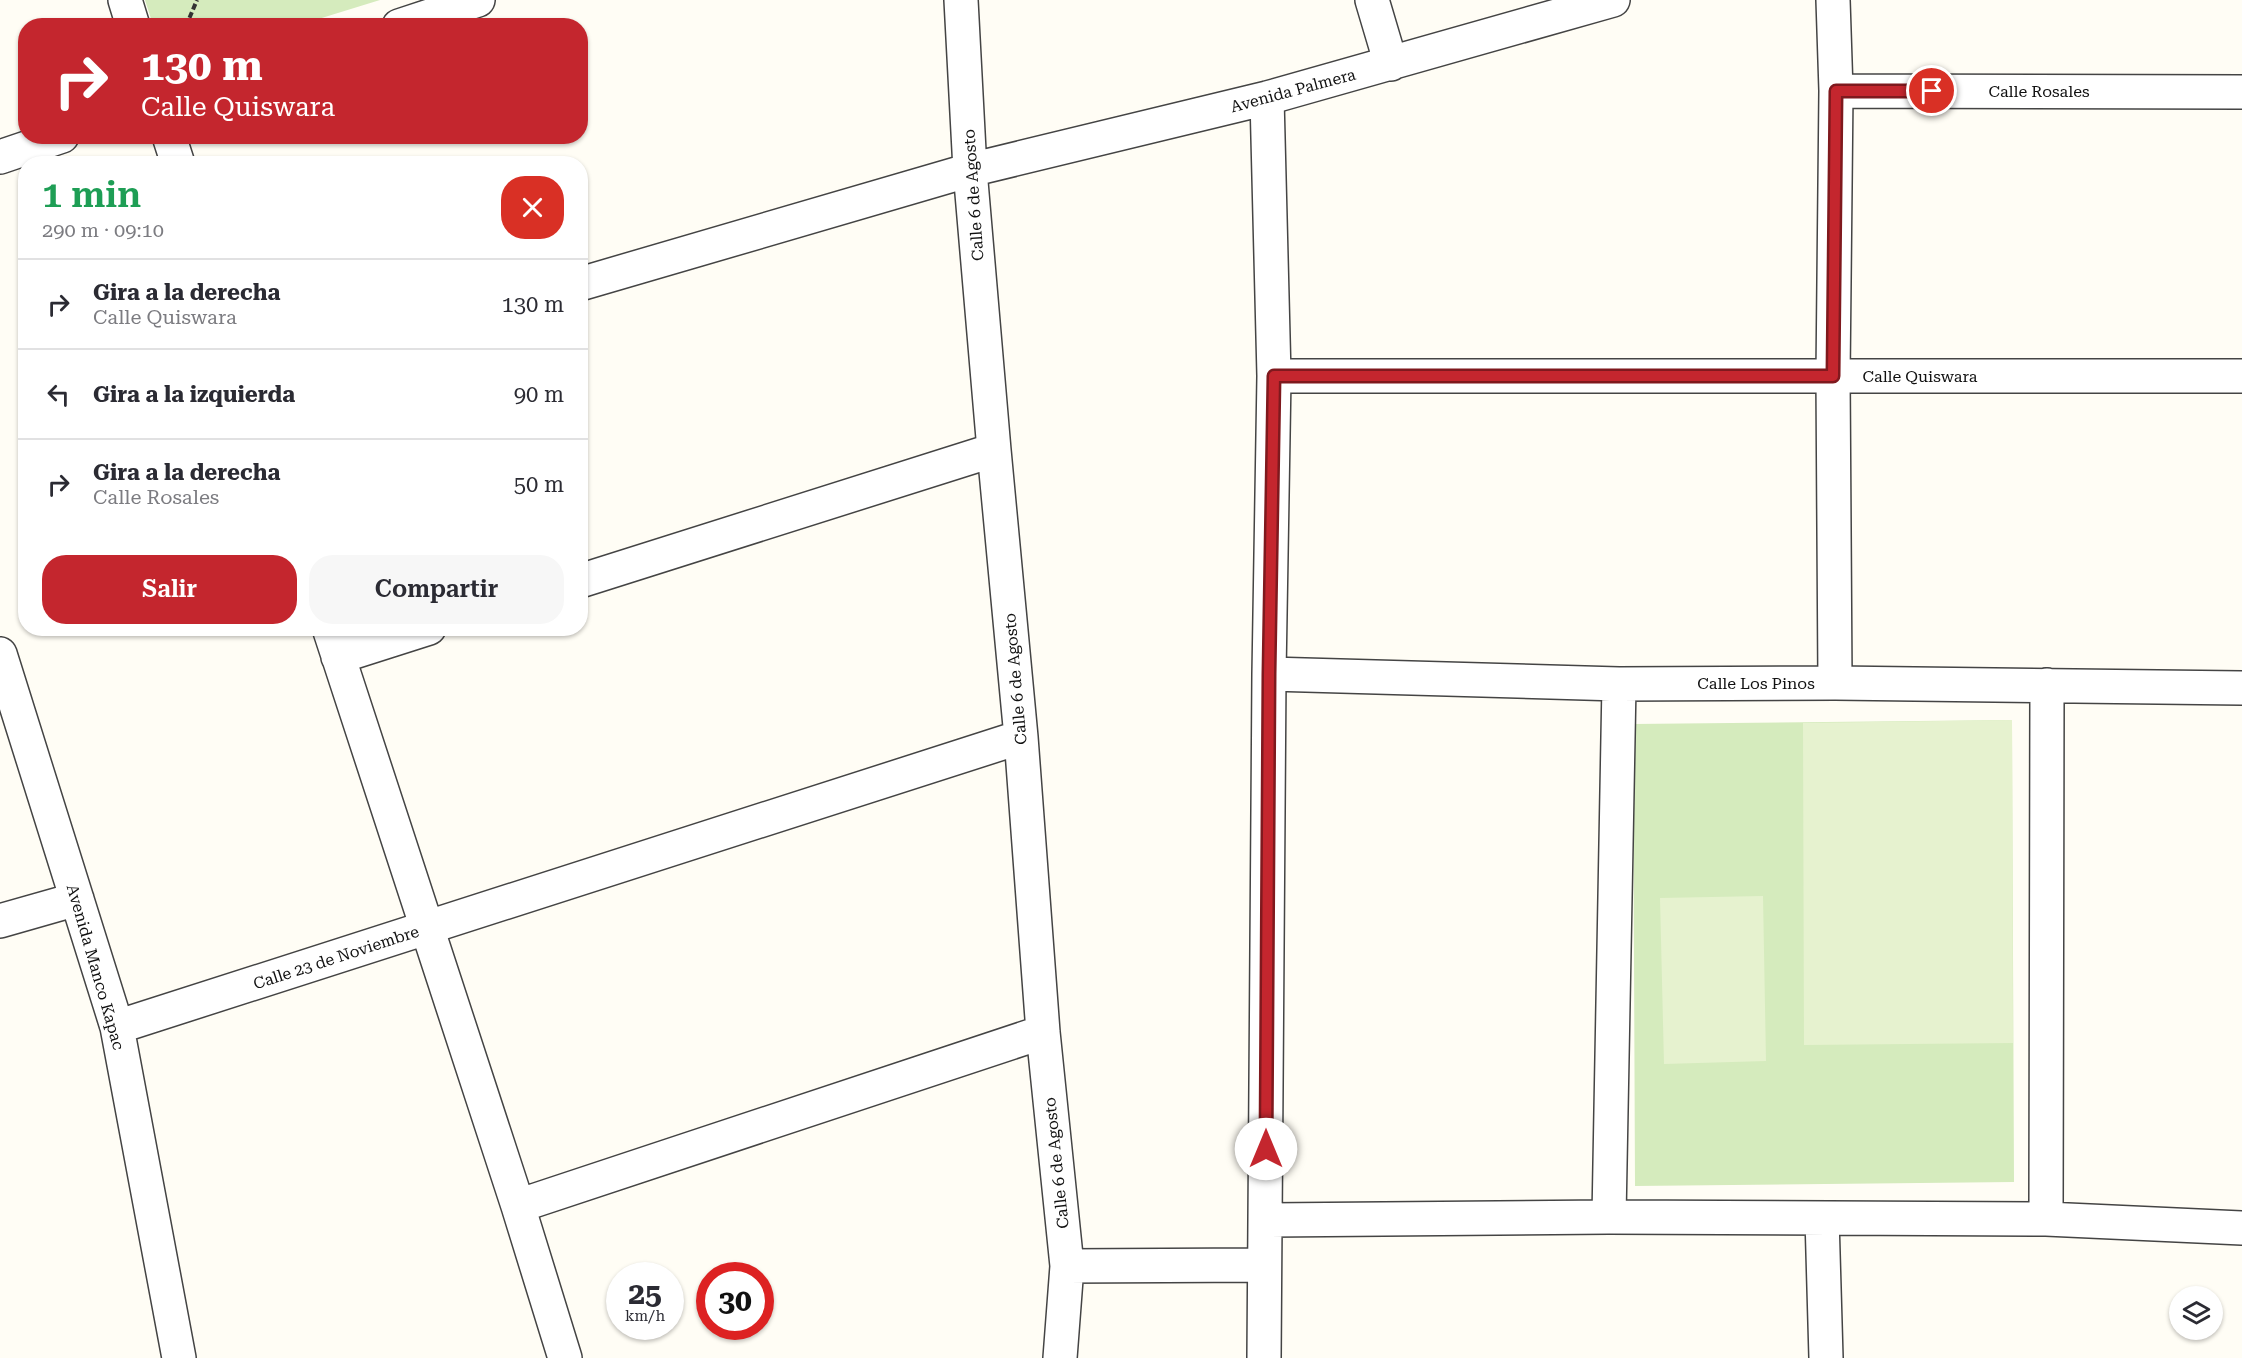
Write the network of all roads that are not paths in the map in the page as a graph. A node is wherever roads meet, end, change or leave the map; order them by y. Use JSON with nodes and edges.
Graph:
{"nodes":[{"id":1,"x":125,"y":0,"type":"edge"},
{"id":2,"x":478,"y":0,"type":"edge"},
{"id":3,"x":961,"y":0,"type":"edge"},
{"id":4,"x":1372,"y":0,"type":"edge"},
{"id":5,"x":1613,"y":0,"type":"edge"},
{"id":6,"x":1833,"y":0,"type":"edge"},
{"id":7,"x":131,"y":18,"type":"edge"},
{"id":8,"x":423,"y":18,"type":"edge"},
{"id":9,"x":1391,"y":64,"type":"junction"},
{"id":10,"x":1836,"y":91,"type":"junction"},
{"id":11,"x":2242,"y":92,"type":"edge"},
{"id":12,"x":1267,"y":98,"type":"junction"},
{"id":13,"x":39,"y":144,"type":"edge"},
{"id":14,"x":0,"y":158,"type":"edge"},
{"id":15,"x":970,"y":170,"type":"junction"},
{"id":16,"x":588,"y":283,"type":"edge"},
{"id":17,"x":1274,"y":376,"type":"junction"},
{"id":18,"x":1833,"y":376,"type":"junction"},
{"id":19,"x":2242,"y":376,"type":"edge"},
{"id":20,"x":994,"y":450,"type":"junction"},
{"id":21,"x":588,"y":578,"type":"edge"},
{"id":22,"x":378,"y":636,"type":"edge"},
{"id":23,"x":333,"y":643,"type":"edge"},
{"id":24,"x":0,"y":654,"type":"edge"},
{"id":25,"x":1269,"y":674,"type":"junction"},
{"id":26,"x":1835,"y":683,"type":"junction"},
{"id":27,"x":1619,"y":684,"type":"junction"},
{"id":28,"x":2047,"y":685,"type":"junction"},
{"id":29,"x":2242,"y":688,"type":"edge"},
{"id":30,"x":1021,"y":737,"type":"junction"},
{"id":31,"x":77,"y":899,"type":"junction"},
{"id":32,"x":0,"y":921,"type":"edge"},
{"id":33,"x":426,"y":928,"type":"junction"},
{"id":34,"x":117,"y":1027,"type":"junction"},
{"id":35,"x":1043,"y":1032,"type":"junction"},
{"id":36,"x":518,"y":1206,"type":"junction"},
{"id":37,"x":1609,"y":1217,"type":"junction"},
{"id":38,"x":1822,"y":1218,"type":"junction"},
{"id":39,"x":2046,"y":1218,"type":"junction"},
{"id":40,"x":1266,"y":1220,"type":"junction"},
{"id":41,"x":2242,"y":1228,"type":"edge"},
{"id":42,"x":1263,"y":1265,"type":"junction"},
{"id":43,"x":1067,"y":1266,"type":"junction"},
{"id":44,"x":179,"y":1358,"type":"edge"},
{"id":45,"x":565,"y":1358,"type":"edge"},
{"id":46,"x":1060,"y":1358,"type":"edge"},
{"id":47,"x":1264,"y":1358,"type":"edge"},
{"id":48,"x":1826,"y":1358,"type":"edge"}],
"edges":[{"from":1,"to":7,"type":"street"},
{"from":2,"to":8,"type":"street"},
{"from":3,"to":15,"type":"street","name":"Calle 6 de Agosto"},
{"from":4,"to":9,"type":"street"},
{"from":5,"to":9,"type":"street","name":"Avenida Palmera"},
{"from":6,"to":10,"type":"street"},
{"from":9,"to":12,"type":"street","name":"Avenida Palmera"},
{"from":10,"to":11,"type":"street","name":"Calle Rosales"},
{"from":10,"to":18,"type":"street"},
{"from":12,"to":15,"type":"street","name":"Avenida Palmera"},
{"from":12,"to":17,"type":"street"},
{"from":13,"to":14,"type":"street"},
{"from":15,"to":16,"type":"street","name":"Avenida Palmera"},
{"from":15,"to":20,"type":"street","name":"Calle 6 de Agosto"},
{"from":17,"to":18,"type":"street","name":"Calle Quiswara"},
{"from":17,"to":25,"type":"street"},
{"from":18,"to":19,"type":"street","name":"Calle Quiswara"},
{"from":18,"to":26,"type":"street"},
{"from":20,"to":21,"type":"street"},
{"from":20,"to":30,"type":"street","name":"Calle 6 de Agosto"},
{"from":22,"to":23,"type":"street"},
{"from":23,"to":33,"type":"street","name":"Calle 23 de Noviembre"},
{"from":24,"to":31,"type":"street","name":"Avenida Manco Kapac"},
{"from":25,"to":27,"type":"street","name":"Calle Los Pinos"},
{"from":25,"to":40,"type":"street"},
{"from":26,"to":27,"type":"street","name":"Calle Los Pinos"},
{"from":26,"to":28,"type":"street","name":"Calle Los Pinos"},
{"from":27,"to":37,"type":"street"},
{"from":28,"to":29,"type":"street","name":"Calle Los Pinos"},
{"from":28,"to":39,"type":"street"},
{"from":30,"to":33,"type":"street"},
{"from":30,"to":35,"type":"street","name":"Calle 6 de Agosto"},
{"from":31,"to":32,"type":"street"},
{"from":31,"to":34,"type":"street","name":"Avenida Manco Kapac"},
{"from":33,"to":34,"type":"street","name":"Calle 23 de Noviembre"},
{"from":33,"to":36,"type":"street"},
{"from":34,"to":44,"type":"street","name":"Avenida Manco Kapac"},
{"from":35,"to":36,"type":"street"},
{"from":35,"to":43,"type":"street","name":"Calle 6 de Agosto"},
{"from":36,"to":45,"type":"street"},
{"from":37,"to":38,"type":"street"},
{"from":37,"to":40,"type":"street"},
{"from":38,"to":39,"type":"street"},
{"from":38,"to":48,"type":"street"},
{"from":39,"to":41,"type":"street"},
{"from":40,"to":42,"type":"street"},
{"from":42,"to":43,"type":"street"},
{"from":42,"to":47,"type":"street"},
{"from":43,"to":46,"type":"street","name":"Calle 6 de Agosto"}]}
